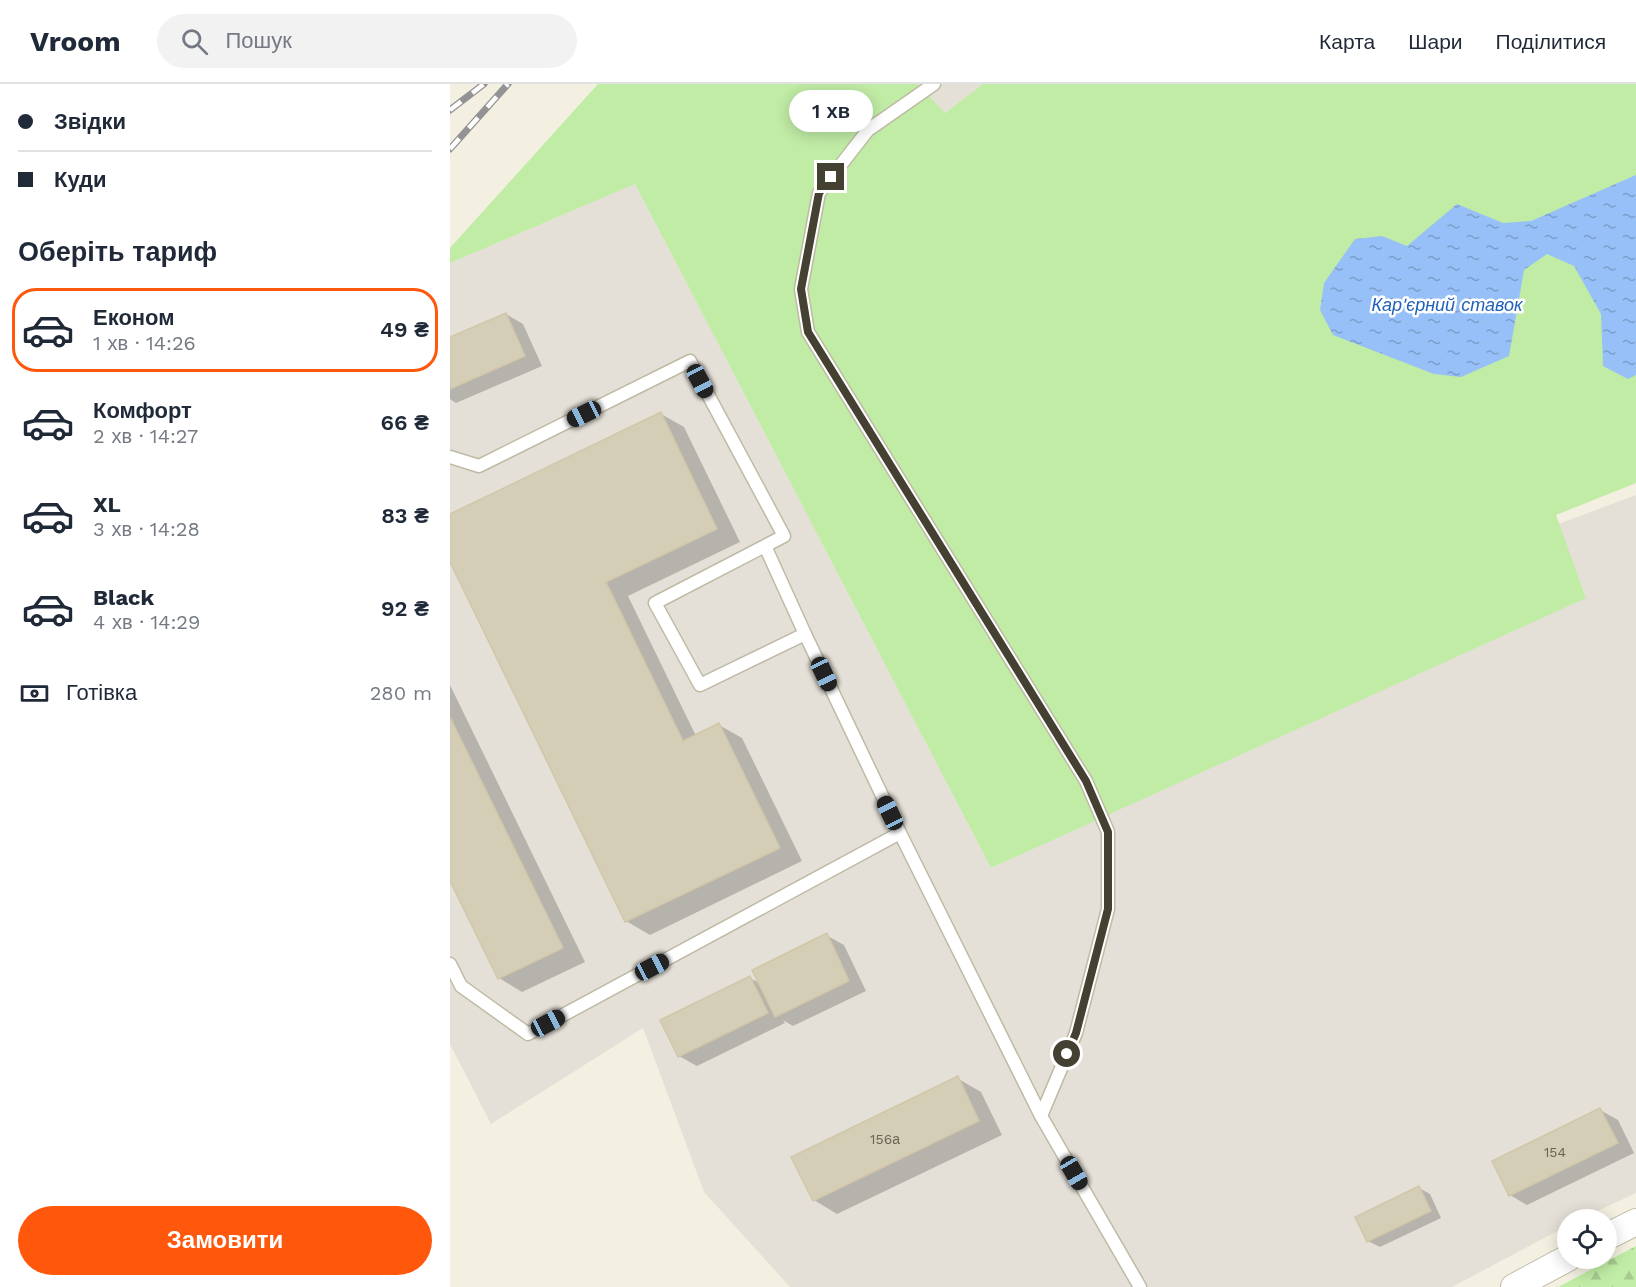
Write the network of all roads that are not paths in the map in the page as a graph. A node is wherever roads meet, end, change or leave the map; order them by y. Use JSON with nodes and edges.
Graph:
{"nodes":[{"id":1,"x":934,"y":84,"type":"edge"},
{"id":2,"x":450,"y":457,"type":"edge"},
{"id":3,"x":765,"y":546,"type":"junction"},
{"id":4,"x":804,"y":634,"type":"junction"},
{"id":5,"x":900,"y":833,"type":"junction"},
{"id":6,"x":450,"y":964,"type":"edge"},
{"id":7,"x":1041,"y":1116,"type":"junction"},
{"id":8,"x":1636,"y":1222,"type":"edge"},
{"id":9,"x":1617,"y":1232,"type":"edge"},
{"id":10,"x":1557,"y":1264,"type":"edge"},
{"id":11,"x":1140,"y":1287,"type":"edge"},
{"id":12,"x":1514,"y":1287,"type":"edge"}],
"edges":[{"from":1,"to":7,"type":"lane"},
{"from":2,"to":3,"type":"lane"},
{"from":3,"to":4,"type":"lane"},
{"from":3,"to":4,"type":"lane"},
{"from":4,"to":5,"type":"lane"},
{"from":5,"to":6,"type":"lane"},
{"from":5,"to":7,"type":"lane"},
{"from":7,"to":11,"type":"lane"},
{"from":8,"to":9,"type":"street"},
{"from":10,"to":12,"type":"street"}]}
